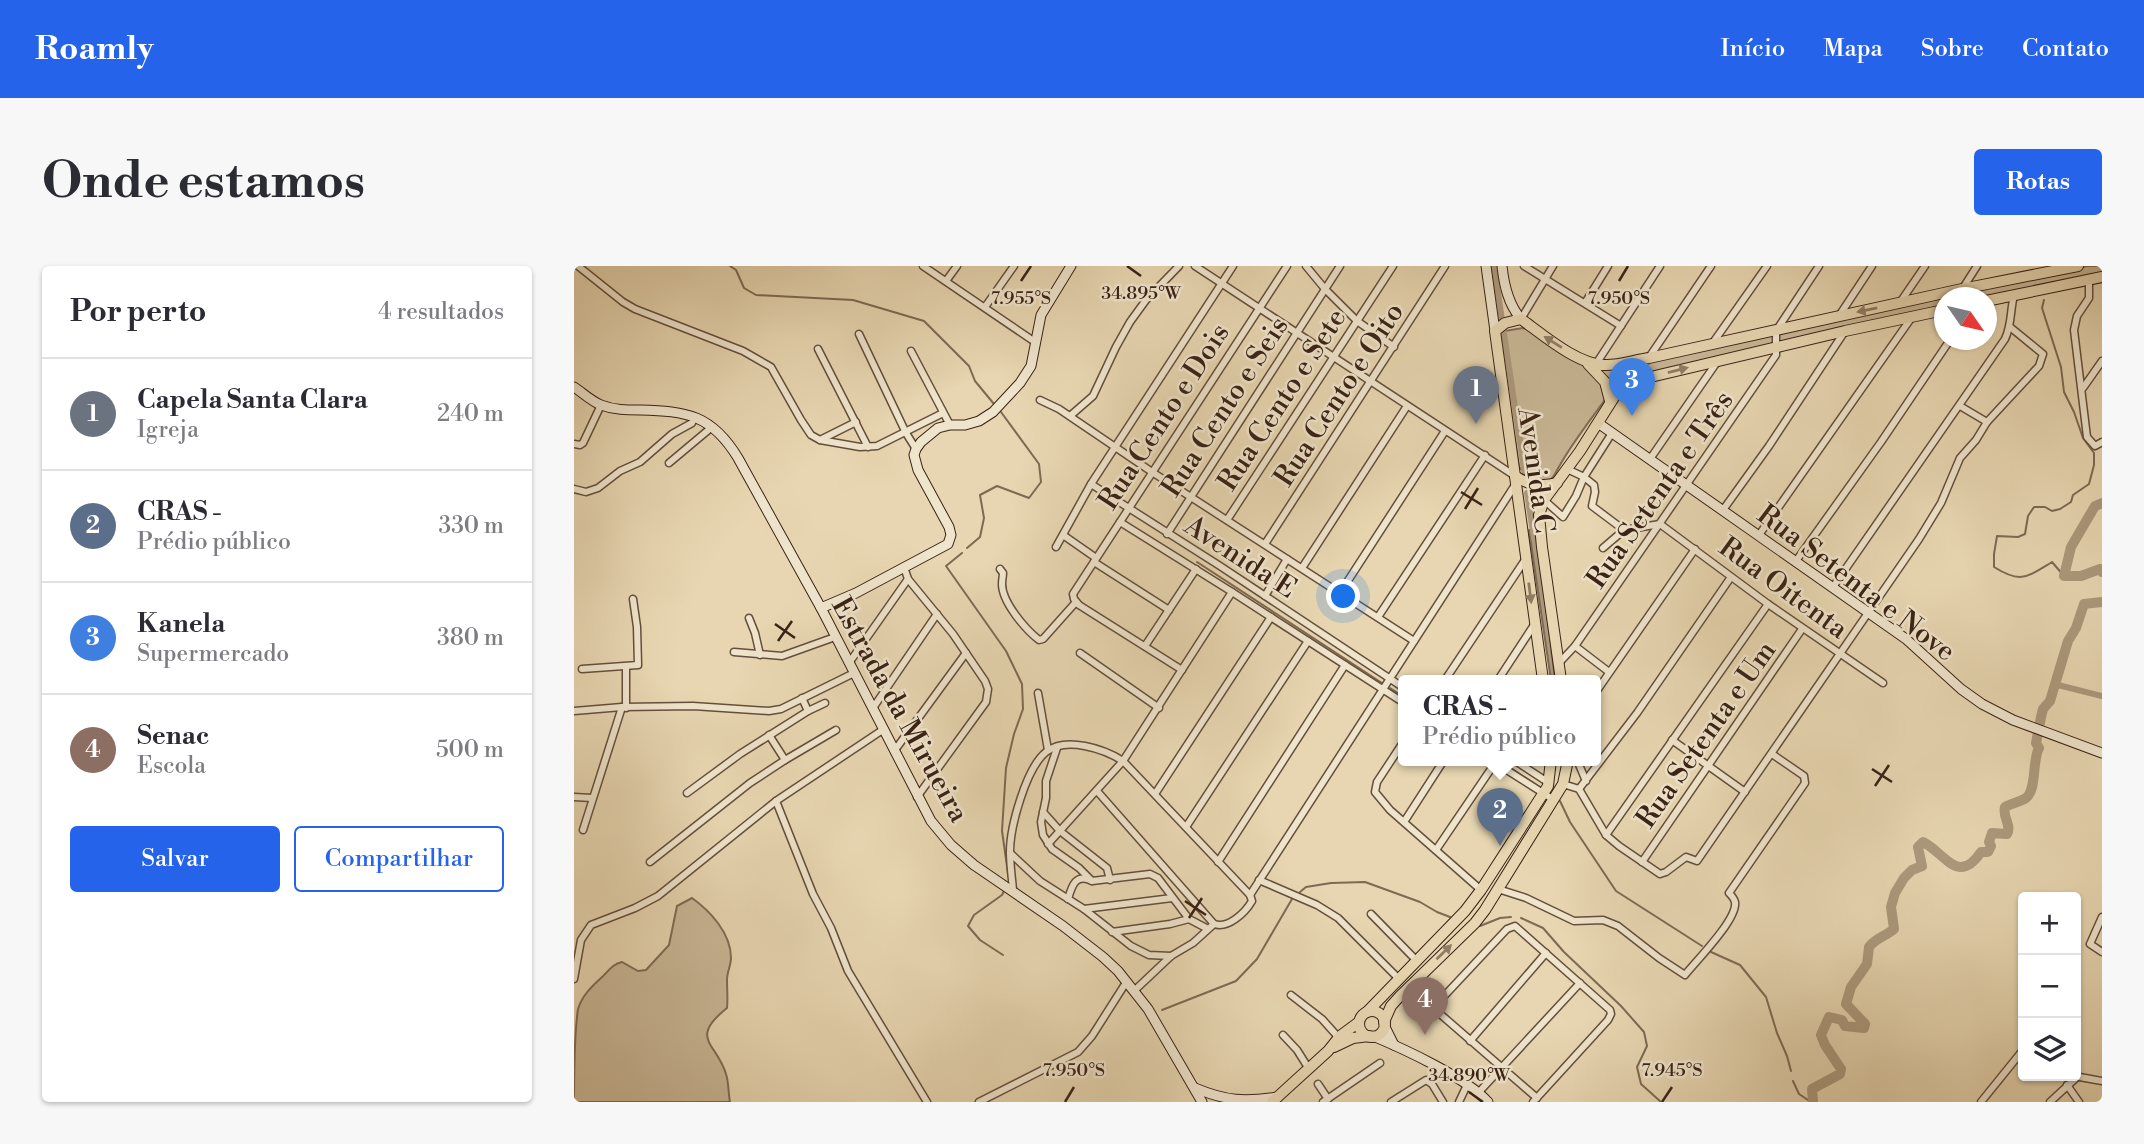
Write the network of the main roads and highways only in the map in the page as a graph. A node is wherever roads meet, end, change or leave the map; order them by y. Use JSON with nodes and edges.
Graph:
{"nodes":[{"id":1,"x":1071,"y":266,"type":"edge"},
{"id":2,"x":1486,"y":266,"type":"edge"},
{"id":3,"x":1502,"y":266,"type":"edge"},
{"id":4,"x":2078,"y":266,"type":"edge"},
{"id":5,"x":2062,"y":267,"type":"edge"},
{"id":6,"x":2032,"y":274,"type":"junction"},
{"id":7,"x":2102,"y":277,"type":"edge"},
{"id":8,"x":2008,"y":279,"type":"junction"},
{"id":9,"x":2036,"y":291,"type":"junction"},
{"id":10,"x":2014,"y":295,"type":"junction"},
{"id":11,"x":1997,"y":299,"type":"edge"},
{"id":12,"x":1934,"y":312,"type":"edge"},
{"id":13,"x":1521,"y":319,"type":"junction"},
{"id":14,"x":1500,"y":327,"type":"junction"},
{"id":15,"x":1585,"y":361,"type":"junction"},
{"id":16,"x":574,"y":387,"type":"edge"},
{"id":17,"x":1611,"y":401,"type":"junction"},
{"id":18,"x":1598,"y":423,"type":"junction"},
{"id":19,"x":1522,"y":481,"type":"junction"},
{"id":20,"x":1557,"y":483,"type":"junction"},
{"id":21,"x":821,"y":608,"type":"junction"},
{"id":22,"x":1541,"y":675,"type":"edge"},
{"id":23,"x":1560,"y":675,"type":"edge"},
{"id":24,"x":2102,"y":753,"type":"edge"},
{"id":25,"x":1550,"y":766,"type":"edge"},
{"id":26,"x":1567,"y":766,"type":"edge"},
{"id":27,"x":1495,"y":868,"type":"junction"},
{"id":28,"x":1506,"y":876,"type":"junction"},
{"id":29,"x":1367,"y":1012,"type":"junction"},
{"id":30,"x":1359,"y":1022,"type":"junction"},
{"id":31,"x":1384,"y":1024,"type":"junction"},
{"id":32,"x":1371,"y":1036,"type":"junction"},
{"id":33,"x":1394,"y":1045,"type":"junction"},
{"id":34,"x":1328,"y":1051,"type":"junction"},
{"id":35,"x":1195,"y":1088,"type":"junction"},
{"id":36,"x":1275,"y":1099,"type":"edge"},
{"id":37,"x":1202,"y":1102,"type":"edge"},
{"id":38,"x":1488,"y":1102,"type":"edge"}],
"edges":[{"from":1,"to":21,"type":"main road"},
{"from":2,"to":14,"type":"main road","name":"Avenida C"},
{"from":3,"to":13,"type":"main road"},
{"from":4,"to":5,"type":"main road"},
{"from":5,"to":6,"type":"main road"},
{"from":6,"to":8,"type":"main road"},
{"from":6,"to":9,"type":"main road"},
{"from":7,"to":9,"type":"main road"},
{"from":8,"to":10,"type":"main road"},
{"from":8,"to":15,"type":"main road","one_way":true},
{"from":9,"to":10,"type":"main road"},
{"from":10,"to":11,"type":"main road"},
{"from":17,"to":12,"type":"main road","one_way":true},
{"from":13,"to":14,"type":"main road"},
{"from":15,"to":13,"type":"main road","one_way":true},
{"from":14,"to":19,"type":"main road","name":"Avenida C"},
{"from":15,"to":17,"type":"main road"},
{"from":16,"to":21,"type":"main road","name":"Estrada da Mirueira"},
{"from":17,"to":18,"type":"main road"},
{"from":18,"to":20,"type":"main road"},
{"from":18,"to":24,"type":"main road","name":"Rua Setenta e Nove"},
{"from":19,"to":20,"type":"main road"},
{"from":19,"to":22,"type":"main road","name":"Avenida C","one_way":true},
{"from":20,"to":23,"type":"main road","name":"Avenida C"},
{"from":21,"to":35,"type":"main road","name":"Estrada da Mirueira"},
{"from":25,"to":27,"type":"main road"},
{"from":26,"to":28,"type":"main road"},
{"from":27,"to":28,"type":"main road"},
{"from":27,"to":29,"type":"main road"},
{"from":31,"to":28,"type":"main road","one_way":true},
{"from":29,"to":30,"type":"main road"},
{"from":29,"to":31,"type":"main road"},
{"from":30,"to":32,"type":"main road"},
{"from":30,"to":34,"type":"main road"},
{"from":31,"to":32,"type":"main road"},
{"from":31,"to":33,"type":"main road"},
{"from":32,"to":33,"type":"main road"},
{"from":32,"to":34,"type":"main road"},
{"from":33,"to":38,"type":"main road"},
{"from":34,"to":36,"type":"main road"},
{"from":35,"to":36,"type":"main road"},
{"from":35,"to":37,"type":"main road","name":"Estrada da Mirueira"}]}
